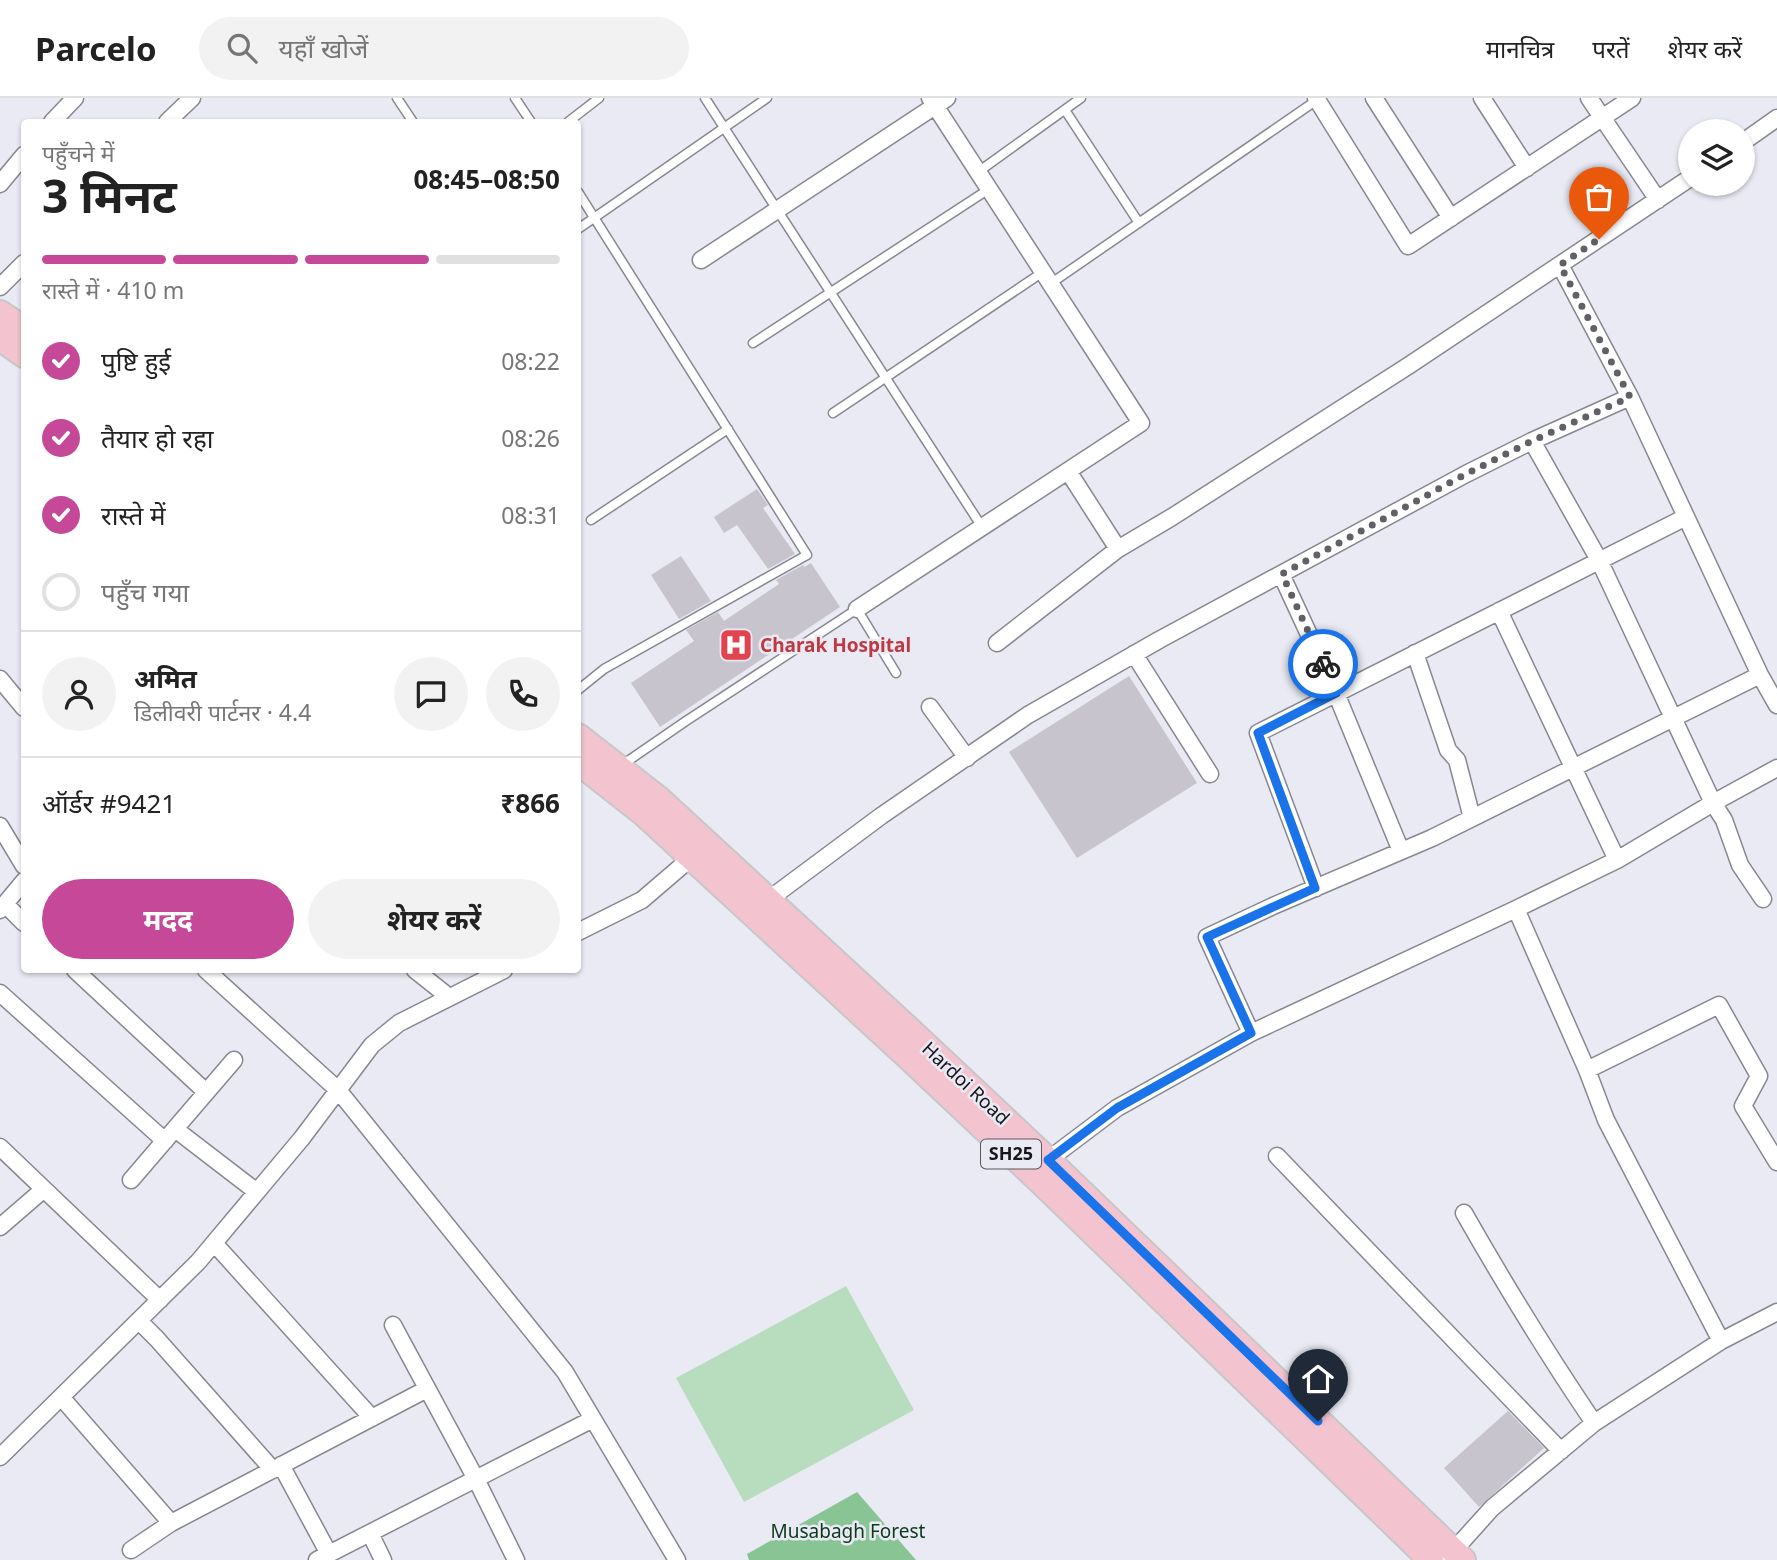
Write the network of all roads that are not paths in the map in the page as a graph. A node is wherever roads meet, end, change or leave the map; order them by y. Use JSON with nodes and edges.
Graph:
{"nodes":[{"id":1,"x":75,"y":98,"type":"edge"},
{"id":2,"x":192,"y":98,"type":"edge"},
{"id":3,"x":397,"y":98,"type":"edge"},
{"id":4,"x":515,"y":98,"type":"edge"},
{"id":5,"x":599,"y":98,"type":"edge"},
{"id":6,"x":705,"y":98,"type":"edge"},
{"id":7,"x":767,"y":98,"type":"edge"},
{"id":8,"x":1081,"y":98,"type":"edge"},
{"id":9,"x":1374,"y":98,"type":"edge"},
{"id":10,"x":1482,"y":98,"type":"edge"},
{"id":11,"x":1589,"y":98,"type":"edge"},
{"id":12,"x":1632,"y":98,"type":"edge"},
{"id":13,"x":1316,"y":99,"type":"edge"},
{"id":14,"x":937,"y":101,"type":"edge"},
{"id":15,"x":1065,"y":110,"type":"junction"},
{"id":16,"x":1602,"y":118,"type":"junction"},
{"id":17,"x":1777,"y":118,"type":"edge"},
{"id":18,"x":55,"y":119,"type":"edge"},
{"id":19,"x":170,"y":119,"type":"edge"},
{"id":20,"x":411,"y":119,"type":"edge"},
{"id":21,"x":529,"y":119,"type":"edge"},
{"id":22,"x":572,"y":119,"type":"edge"},
{"id":23,"x":724,"y":128,"type":"junction"},
{"id":24,"x":1755,"y":134,"type":"edge"},
{"id":25,"x":21,"y":159,"type":"edge"},
{"id":26,"x":1527,"y":167,"type":"junction"},
{"id":27,"x":978,"y":172,"type":"junction"},
{"id":28,"x":0,"y":184,"type":"edge"},
{"id":29,"x":1678,"y":186,"type":"edge"},
{"id":30,"x":989,"y":189,"type":"junction"},
{"id":31,"x":581,"y":196,"type":"edge"},
{"id":32,"x":1658,"y":200,"type":"junction"},
{"id":33,"x":777,"y":210,"type":"junction"},
{"id":34,"x":595,"y":217,"type":"junction"},
{"id":35,"x":1451,"y":218,"type":"junction"},
{"id":36,"x":1139,"y":223,"type":"junction"},
{"id":37,"x":581,"y":227,"type":"edge"},
{"id":38,"x":701,"y":260,"type":"dead end"},
{"id":39,"x":1560,"y":265,"type":"junction"},
{"id":40,"x":21,"y":266,"type":"edge"},
{"id":41,"x":1047,"y":278,"type":"junction"},
{"id":42,"x":0,"y":287,"type":"edge"},
{"id":43,"x":830,"y":293,"type":"junction"},
{"id":44,"x":0,"y":313,"type":"edge"},
{"id":45,"x":21,"y":326,"type":"edge"},
{"id":46,"x":0,"y":338,"type":"edge"},
{"id":47,"x":753,"y":343,"type":"dead end"},
{"id":48,"x":21,"y":353,"type":"edge"},
{"id":49,"x":885,"y":378,"type":"junction"},
{"id":50,"x":1630,"y":397,"type":"junction"},
{"id":51,"x":833,"y":413,"type":"dead end"},
{"id":52,"x":728,"y":429,"type":"junction"},
{"id":53,"x":1532,"y":441,"type":"junction"},
{"id":54,"x":1068,"y":471,"type":"junction"},
{"id":55,"x":1686,"y":517,"type":"junction"},
{"id":56,"x":590,"y":520,"type":"dead end"},
{"id":57,"x":982,"y":527,"type":"junction"},
{"id":58,"x":1118,"y":548,"type":"junction"},
{"id":59,"x":1599,"y":560,"type":"junction"},
{"id":60,"x":1282,"y":574,"type":"junction"},
{"id":61,"x":857,"y":609,"type":"junction"},
{"id":62,"x":1499,"y":611,"type":"junction"},
{"id":63,"x":997,"y":643,"type":"dead end"},
{"id":64,"x":1415,"y":653,"type":"junction"},
{"id":65,"x":1134,"y":654,"type":"junction"},
{"id":66,"x":897,"y":674,"type":"dead end"},
{"id":67,"x":1760,"y":675,"type":"junction"},
{"id":68,"x":0,"y":679,"type":"edge"},
{"id":69,"x":581,"y":688,"type":"edge"},
{"id":70,"x":1336,"y":693,"type":"junction"},
{"id":71,"x":21,"y":704,"type":"edge"},
{"id":72,"x":1777,"y":705,"type":"edge"},
{"id":73,"x":930,"y":707,"type":"dead end"},
{"id":74,"x":1673,"y":718,"type":"junction"},
{"id":75,"x":581,"y":740,"type":"edge"},
{"id":76,"x":967,"y":758,"type":"junction"},
{"id":77,"x":581,"y":763,"type":"edge"},
{"id":78,"x":1572,"y":768,"type":"junction"},
{"id":79,"x":1777,"y":768,"type":"edge"},
{"id":80,"x":1210,"y":774,"type":"dead end"},
{"id":81,"x":611,"y":775,"type":"junction"},
{"id":82,"x":1713,"y":803,"type":"junction"},
{"id":83,"x":1472,"y":818,"type":"junction"},
{"id":84,"x":0,"y":826,"type":"edge"},
{"id":85,"x":699,"y":851,"type":"junction"},
{"id":86,"x":1401,"y":851,"type":"junction"},
{"id":87,"x":1617,"y":860,"type":"junction"},
{"id":88,"x":21,"y":861,"type":"edge"},
{"id":89,"x":21,"y":885,"type":"edge"},
{"id":90,"x":1315,"y":888,"type":"junction"},
{"id":91,"x":1763,"y":899,"type":"dead end"},
{"id":92,"x":768,"y":900,"type":"junction"},
{"id":93,"x":2,"y":907,"type":"edge"},
{"id":94,"x":1516,"y":909,"type":"junction"},
{"id":95,"x":21,"y":921,"type":"edge"},
{"id":96,"x":581,"y":930,"type":"edge"},
{"id":97,"x":78,"y":973,"type":"edge"},
{"id":98,"x":209,"y":973,"type":"edge"},
{"id":99,"x":419,"y":973,"type":"edge"},
{"id":100,"x":498,"y":973,"type":"edge"},
{"id":101,"x":0,"y":993,"type":"edge"},
{"id":102,"x":449,"y":997,"type":"junction"},
{"id":103,"x":1251,"y":1033,"type":"junction"},
{"id":104,"x":234,"y":1060,"type":"dead end"},
{"id":105,"x":1587,"y":1070,"type":"junction"},
{"id":106,"x":338,"y":1090,"type":"junction"},
{"id":107,"x":206,"y":1092,"type":"junction"},
{"id":108,"x":170,"y":1135,"type":"junction"},
{"id":109,"x":1010,"y":1139,"type":"junction"},
{"id":110,"x":0,"y":1147,"type":"edge"},
{"id":111,"x":1277,"y":1156,"type":"dead end"},
{"id":112,"x":1048,"y":1160,"type":"junction"},
{"id":113,"x":1777,"y":1162,"type":"edge"},
{"id":114,"x":131,"y":1180,"type":"dead end"},
{"id":115,"x":44,"y":1189,"type":"junction"},
{"id":116,"x":257,"y":1192,"type":"junction"},
{"id":117,"x":1464,"y":1213,"type":"dead end"},
{"id":118,"x":0,"y":1227,"type":"edge"},
{"id":119,"x":214,"y":1243,"type":"junction"},
{"id":120,"x":160,"y":1300,"type":"junction"},
{"id":121,"x":1777,"y":1312,"type":"edge"},
{"id":122,"x":139,"y":1321,"type":"junction"},
{"id":123,"x":393,"y":1325,"type":"dead end"},
{"id":124,"x":1721,"y":1341,"type":"junction"},
{"id":125,"x":427,"y":1388,"type":"junction"},
{"id":126,"x":61,"y":1397,"type":"junction"},
{"id":127,"x":372,"y":1418,"type":"junction"},
{"id":128,"x":593,"y":1419,"type":"junction"},
{"id":129,"x":1594,"y":1423,"type":"junction"},
{"id":130,"x":1561,"y":1451,"type":"junction"},
{"id":131,"x":0,"y":1457,"type":"edge"},
{"id":132,"x":277,"y":1467,"type":"junction"},
{"id":133,"x":476,"y":1479,"type":"junction"},
{"id":134,"x":171,"y":1523,"type":"junction"},
{"id":135,"x":370,"y":1533,"type":"junction"},
{"id":136,"x":131,"y":1550,"type":"dead end"},
{"id":137,"x":323,"y":1557,"type":"edge"},
{"id":138,"x":1448,"y":1558,"type":"edge"},
{"id":139,"x":383,"y":1560,"type":"edge"},
{"id":140,"x":516,"y":1560,"type":"edge"},
{"id":141,"x":677,"y":1560,"type":"edge"}],
"edges":[{"from":1,"to":18,"type":"street"},
{"from":2,"to":19,"type":"street"},
{"from":3,"to":20,"type":"lane"},
{"from":4,"to":21,"type":"lane"},
{"from":5,"to":22,"type":"lane"},
{"from":6,"to":23,"type":"lane"},
{"from":7,"to":23,"type":"lane"},
{"from":8,"to":15,"type":"lane"},
{"from":9,"to":35,"type":"street"},
{"from":10,"to":26,"type":"street"},
{"from":11,"to":16,"type":"street"},
{"from":12,"to":16,"type":"street"},
{"from":13,"to":35,"type":"street"},
{"from":13,"to":36,"type":"lane"},
{"from":14,"to":27,"type":"street"},
{"from":14,"to":33,"type":"street"},
{"from":15,"to":27,"type":"lane"},
{"from":15,"to":36,"type":"lane"},
{"from":16,"to":26,"type":"street"},
{"from":16,"to":32,"type":"street"},
{"from":17,"to":24,"type":"street"},
{"from":23,"to":33,"type":"lane"},
{"from":23,"to":34,"type":"lane"},
{"from":25,"to":28,"type":"street"},
{"from":26,"to":35,"type":"street"},
{"from":27,"to":30,"type":"street"},
{"from":29,"to":32,"type":"street"},
{"from":30,"to":41,"type":"street"},
{"from":30,"to":43,"type":"lane"},
{"from":31,"to":34,"type":"lane"},
{"from":32,"to":39,"type":"street"},
{"from":33,"to":38,"type":"street"},
{"from":33,"to":43,"type":"lane"},
{"from":34,"to":37,"type":"lane"},
{"from":34,"to":52,"type":"lane"},
{"from":36,"to":41,"type":"lane"},
{"from":39,"to":50,"type":"street"},
{"from":39,"to":58,"type":"street"},
{"from":40,"to":42,"type":"street"},
{"from":41,"to":49,"type":"lane"},
{"from":41,"to":54,"type":"street"},
{"from":43,"to":47,"type":"lane"},
{"from":43,"to":49,"type":"lane"},
{"from":44,"to":45,"type":"main road"},
{"from":46,"to":48,"type":"main road"},
{"from":49,"to":51,"type":"lane"},
{"from":49,"to":57,"type":"lane"},
{"from":50,"to":53,"type":"street"},
{"from":50,"to":55,"type":"street"},
{"from":52,"to":56,"type":"lane"},
{"from":52,"to":69,"type":"lane"},
{"from":53,"to":59,"type":"street"},
{"from":53,"to":60,"type":"street"},
{"from":54,"to":57,"type":"street"},
{"from":54,"to":58,"type":"street"},
{"from":55,"to":59,"type":"street"},
{"from":55,"to":67,"type":"street"},
{"from":57,"to":61,"type":"street"},
{"from":58,"to":63,"type":"street"},
{"from":59,"to":62,"type":"street"},
{"from":59,"to":74,"type":"street"},
{"from":60,"to":65,"type":"street"},
{"from":60,"to":70,"type":"street"},
{"from":61,"to":66,"type":"lane"},
{"from":61,"to":81,"type":"lane"},
{"from":62,"to":64,"type":"street"},
{"from":62,"to":78,"type":"street"},
{"from":64,"to":70,"type":"street"},
{"from":64,"to":83,"type":"street"},
{"from":65,"to":76,"type":"street"},
{"from":65,"to":80,"type":"street"},
{"from":67,"to":72,"type":"street"},
{"from":67,"to":74,"type":"street"},
{"from":68,"to":71,"type":"street"},
{"from":70,"to":86,"type":"street"},
{"from":70,"to":90,"type":"street"},
{"from":73,"to":76,"type":"street"},
{"from":74,"to":78,"type":"street"},
{"from":74,"to":82,"type":"street"},
{"from":75,"to":81,"type":"main road","name":"Hardoi Road","number":"SH25"},
{"from":76,"to":92,"type":"street"},
{"from":77,"to":81,"type":"main road","name":"Hardoi Road","number":"SH25"},
{"from":78,"to":83,"type":"street"},
{"from":78,"to":87,"type":"street"},
{"from":79,"to":82,"type":"street"},
{"from":81,"to":85,"type":"main road","name":"Hardoi Road","number":"SH25"},
{"from":82,"to":87,"type":"street"},
{"from":82,"to":91,"type":"street"},
{"from":83,"to":86,"type":"street"},
{"from":84,"to":88,"type":"street"},
{"from":85,"to":92,"type":"main road","name":"Hardoi Road","number":"SH25"},
{"from":85,"to":96,"type":"street"},
{"from":85,"to":109,"type":"main road","name":"Hardoi Road","number":"SH25"},
{"from":86,"to":90,"type":"street"},
{"from":87,"to":94,"type":"street"},
{"from":89,"to":93,"type":"street"},
{"from":90,"to":103,"type":"street"},
{"from":92,"to":109,"type":"main road","name":"Hardoi Road","number":"SH25"},
{"from":93,"to":95,"type":"street"},
{"from":94,"to":103,"type":"street"},
{"from":94,"to":105,"type":"street"},
{"from":97,"to":107,"type":"street"},
{"from":98,"to":106,"type":"street"},
{"from":99,"to":102,"type":"street"},
{"from":100,"to":102,"type":"street"},
{"from":101,"to":108,"type":"street"},
{"from":102,"to":106,"type":"street"},
{"from":103,"to":112,"type":"street"},
{"from":104,"to":107,"type":"street"},
{"from":105,"to":113,"type":"street"},
{"from":105,"to":124,"type":"street"},
{"from":106,"to":116,"type":"street"},
{"from":106,"to":128,"type":"street"},
{"from":107,"to":108,"type":"street"},
{"from":108,"to":114,"type":"street"},
{"from":108,"to":116,"type":"street"},
{"from":109,"to":112,"type":"main road","name":"Hardoi Road","number":"SH25"},
{"from":109,"to":138,"type":"main road","name":"Hardoi Road","number":"SH25"},
{"from":110,"to":115,"type":"street"},
{"from":111,"to":130,"type":"street"},
{"from":112,"to":138,"type":"main road","name":"Hardoi Road","number":"SH25"},
{"from":115,"to":118,"type":"street"},
{"from":115,"to":120,"type":"street"},
{"from":116,"to":119,"type":"street"},
{"from":117,"to":129,"type":"street"},
{"from":119,"to":120,"type":"street"},
{"from":119,"to":127,"type":"street"},
{"from":120,"to":122,"type":"street"},
{"from":121,"to":124,"type":"street"},
{"from":122,"to":126,"type":"street"},
{"from":122,"to":132,"type":"street"},
{"from":123,"to":125,"type":"street"},
{"from":124,"to":129,"type":"street"},
{"from":125,"to":127,"type":"street"},
{"from":125,"to":133,"type":"street"},
{"from":126,"to":131,"type":"street"},
{"from":126,"to":134,"type":"street"},
{"from":127,"to":132,"type":"street"},
{"from":128,"to":133,"type":"street"},
{"from":128,"to":141,"type":"street"},
{"from":129,"to":130,"type":"street"},
{"from":130,"to":138,"type":"street"},
{"from":132,"to":134,"type":"street"},
{"from":132,"to":137,"type":"street"},
{"from":133,"to":135,"type":"street"},
{"from":133,"to":140,"type":"street"},
{"from":134,"to":136,"type":"street"},
{"from":135,"to":137,"type":"street"},
{"from":135,"to":139,"type":"street"}]}
